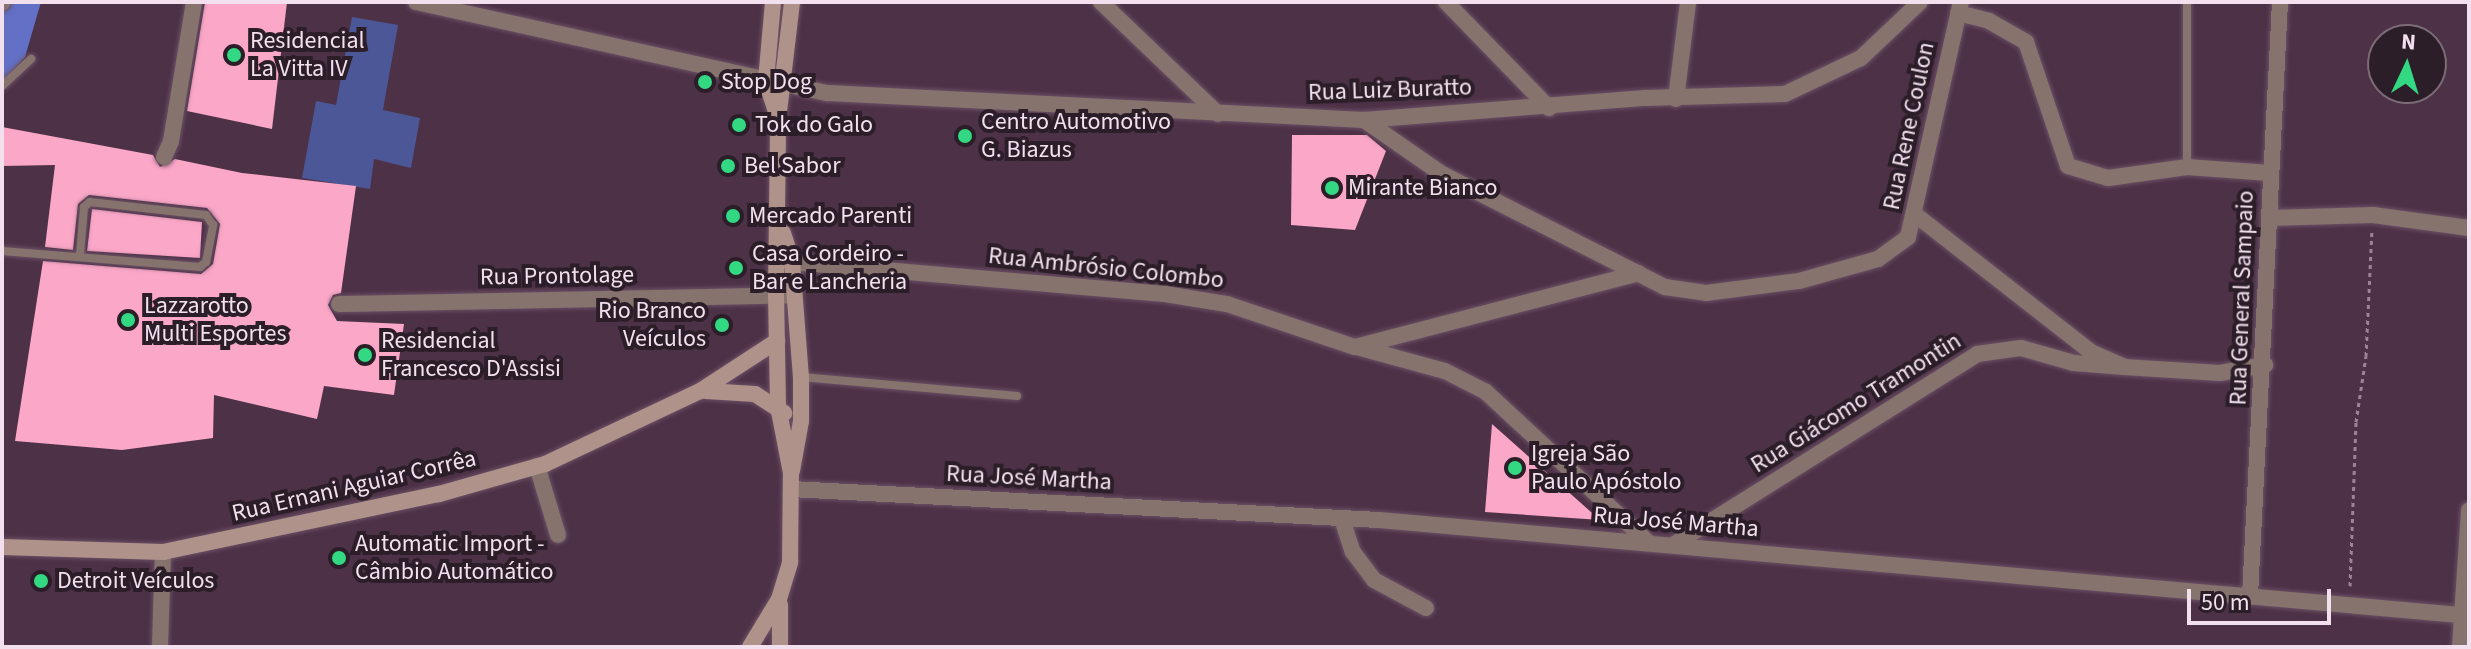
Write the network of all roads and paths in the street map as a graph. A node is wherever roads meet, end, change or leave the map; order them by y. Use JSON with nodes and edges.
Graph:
{"nodes":[{"id":1,"x":194,"y":2,"type":"edge"},
{"id":2,"x":416,"y":2,"type":"edge"},
{"id":3,"x":773,"y":2,"type":"edge"},
{"id":4,"x":792,"y":2,"type":"edge"},
{"id":5,"x":1101,"y":2,"type":"edge"},
{"id":6,"x":1446,"y":2,"type":"edge"},
{"id":7,"x":1688,"y":2,"type":"edge"},
{"id":8,"x":1920,"y":2,"type":"edge"},
{"id":9,"x":2187,"y":2,"type":"edge"},
{"id":10,"x":2280,"y":2,"type":"edge"},
{"id":11,"x":1959,"y":7,"type":"edge"},
{"id":12,"x":31,"y":59,"type":"dead end"},
{"id":13,"x":766,"y":81,"type":"junction"},
{"id":14,"x":2,"y":86,"type":"edge"},
{"id":15,"x":783,"y":86,"type":"junction"},
{"id":16,"x":1676,"y":99,"type":"junction"},
{"id":17,"x":1549,"y":108,"type":"junction"},
{"id":18,"x":1218,"y":114,"type":"junction"},
{"id":19,"x":778,"y":120,"type":"junction"},
{"id":20,"x":1364,"y":120,"type":"junction"},
{"id":21,"x":164,"y":157,"type":"dead end"},
{"id":22,"x":2187,"y":167,"type":"junction"},
{"id":23,"x":2270,"y":173,"type":"junction"},
{"id":24,"x":2373,"y":215,"type":"junction"},
{"id":25,"x":1917,"y":216,"type":"junction"},
{"id":26,"x":2269,"y":218,"type":"junction"},
{"id":27,"x":2469,"y":228,"type":"edge"},
{"id":28,"x":2,"y":251,"type":"edge"},
{"id":29,"x":80,"y":255,"type":"junction"},
{"id":30,"x":784,"y":261,"type":"junction"},
{"id":31,"x":1639,"y":273,"type":"junction"},
{"id":32,"x":795,"y":294,"type":"junction"},
{"id":33,"x":776,"y":295,"type":"junction"},
{"id":34,"x":339,"y":304,"type":"dead end"},
{"id":35,"x":777,"y":341,"type":"junction"},
{"id":36,"x":1355,"y":347,"type":"junction"},
{"id":37,"x":2265,"y":365,"type":"junction"},
{"id":38,"x":2124,"y":367,"type":"junction"},
{"id":39,"x":801,"y":377,"type":"junction"},
{"id":40,"x":700,"y":391,"type":"junction"},
{"id":41,"x":1017,"y":396,"type":"dead end"},
{"id":42,"x":778,"y":406,"type":"junction"},
{"id":43,"x":798,"y":453,"type":"junction"},
{"id":44,"x":537,"y":466,"type":"junction"},
{"id":45,"x":791,"y":481,"type":"junction"},
{"id":46,"x":2469,"y":510,"type":"edge"},
{"id":47,"x":1342,"y":519,"type":"junction"},
{"id":48,"x":558,"y":535,"type":"dead end"},
{"id":49,"x":1649,"y":543,"type":"junction"},
{"id":50,"x":1673,"y":545,"type":"junction"},
{"id":51,"x":2,"y":547,"type":"edge"},
{"id":52,"x":163,"y":552,"type":"junction"},
{"id":53,"x":2250,"y":596,"type":"junction"},
{"id":54,"x":779,"y":599,"type":"junction"},
{"id":55,"x":2350,"y":605,"type":"junction"},
{"id":56,"x":1426,"y":608,"type":"dead end"},
{"id":57,"x":2460,"y":615,"type":"junction"},
{"id":58,"x":160,"y":647,"type":"edge"},
{"id":59,"x":750,"y":647,"type":"edge"},
{"id":60,"x":780,"y":647,"type":"edge"},
{"id":61,"x":2460,"y":647,"type":"edge"}],
"edges":[{"from":1,"to":21,"type":"street"},
{"from":2,"to":13,"type":"street"},
{"from":3,"to":13,"type":"main road"},
{"from":4,"to":15,"type":"main road"},
{"from":5,"to":18,"type":"street"},
{"from":6,"to":17,"type":"street"},
{"from":7,"to":16,"type":"street"},
{"from":8,"to":16,"type":"street","name":"Rua Luiz Buratto"},
{"from":9,"to":22,"type":"lane"},
{"from":10,"to":23,"type":"street","name":"Rua General Sampaio"},
{"from":11,"to":22,"type":"street"},
{"from":11,"to":25,"type":"street","name":"Rua Rene Coulon"},
{"from":12,"to":14,"type":"lane"},
{"from":13,"to":15,"type":"street","name":"Rua Luiz Buratto"},
{"from":13,"to":19,"type":"main road"},
{"from":15,"to":18,"type":"street","name":"Rua Luiz Buratto"},
{"from":15,"to":19,"type":"main road"},
{"from":16,"to":17,"type":"street","name":"Rua Luiz Buratto"},
{"from":17,"to":20,"type":"street","name":"Rua Luiz Buratto"},
{"from":18,"to":20,"type":"street","name":"Rua Luiz Buratto"},
{"from":19,"to":30,"type":"main road"},
{"from":20,"to":31,"type":"street","name":"Rua Rene Coulon"},
{"from":22,"to":23,"type":"street"},
{"from":23,"to":26,"type":"street","name":"Rua General Sampaio"},
{"from":24,"to":26,"type":"street"},
{"from":24,"to":27,"type":"street"},
{"from":24,"to":55,"type":"path"},
{"from":25,"to":31,"type":"street","name":"Rua Rene Coulon"},
{"from":25,"to":38,"type":"street"},
{"from":26,"to":37,"type":"street","name":"Rua General Sampaio"},
{"from":28,"to":29,"type":"lane"},
{"from":29,"to":29,"type":"lane"},
{"from":30,"to":32,"type":"main road"},
{"from":30,"to":33,"type":"main road"},
{"from":30,"to":36,"type":"street","name":"Rua Ambrósio Colombo"},
{"from":31,"to":36,"type":"street"},
{"from":32,"to":33,"type":"street","name":"Rua Prontolage"},
{"from":32,"to":39,"type":"main road"},
{"from":33,"to":34,"type":"street","name":"Rua Prontolage"},
{"from":33,"to":35,"type":"main road"},
{"from":35,"to":40,"type":"main road","name":"Rua Ernani Aguiar Corrêa"},
{"from":35,"to":42,"type":"main road"},
{"from":36,"to":49,"type":"street","name":"Rua Ambrósio Colombo"},
{"from":37,"to":38,"type":"street","name":"Rua Giácomo Tramontin"},
{"from":37,"to":53,"type":"street","name":"Rua General Sampaio"},
{"from":38,"to":50,"type":"street","name":"Rua Giácomo Tramontin"},
{"from":39,"to":41,"type":"lane"},
{"from":39,"to":43,"type":"main road"},
{"from":40,"to":42,"type":"main road","name":"Rua Ernani Aguiar Corrêa"},
{"from":40,"to":44,"type":"main road","name":"Rua Ernani Aguiar Corrêa"},
{"from":42,"to":43,"type":"main road"},
{"from":42,"to":45,"type":"main road"},
{"from":43,"to":45,"type":"main road"},
{"from":44,"to":48,"type":"street"},
{"from":44,"to":52,"type":"main road","name":"Rua Ernani Aguiar Corrêa"},
{"from":45,"to":47,"type":"street","name":"Rua José Martha"},
{"from":45,"to":54,"type":"main road"},
{"from":46,"to":57,"type":"street"},
{"from":47,"to":49,"type":"street","name":"Rua José Martha"},
{"from":47,"to":56,"type":"street"},
{"from":49,"to":50,"type":"street","name":"Rua José Martha"},
{"from":50,"to":53,"type":"street","name":"Rua José Martha"},
{"from":51,"to":52,"type":"main road","name":"Rua Ernani Aguiar Corrêa"},
{"from":52,"to":58,"type":"street"},
{"from":53,"to":55,"type":"street","name":"Rua José Martha"},
{"from":54,"to":59,"type":"main road"},
{"from":54,"to":60,"type":"main road"},
{"from":55,"to":57,"type":"street","name":"Rua José Martha"},
{"from":57,"to":61,"type":"street"}]}
